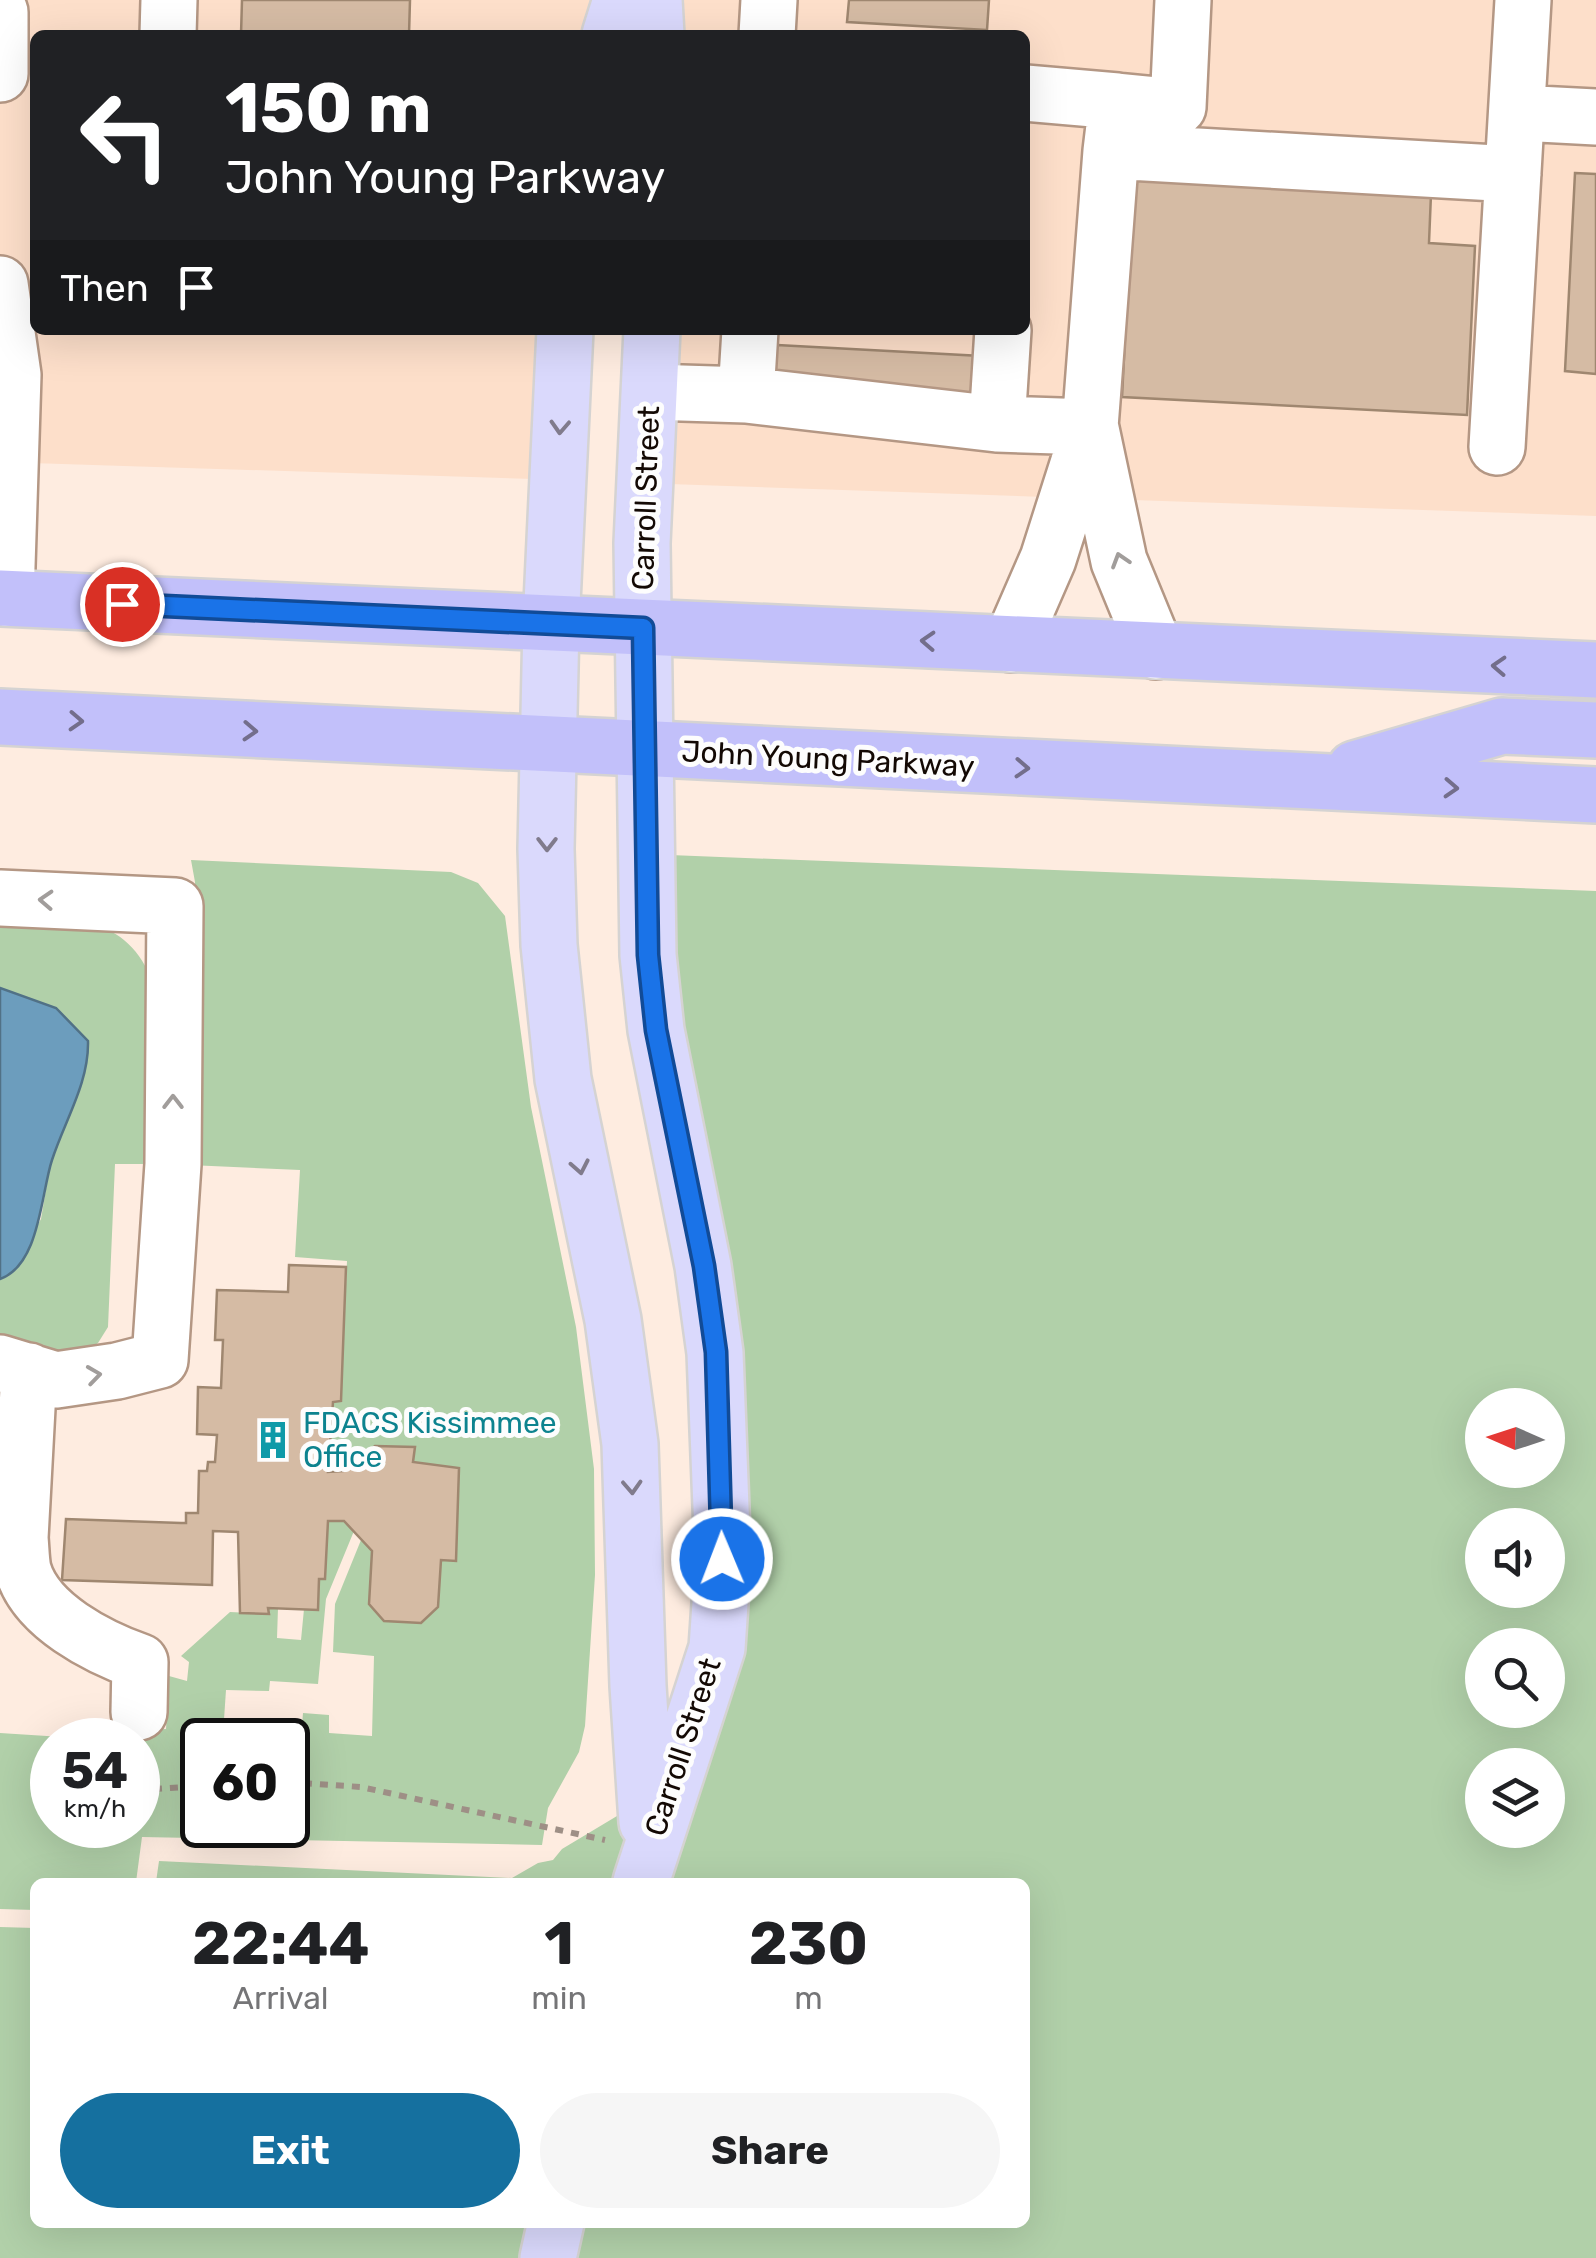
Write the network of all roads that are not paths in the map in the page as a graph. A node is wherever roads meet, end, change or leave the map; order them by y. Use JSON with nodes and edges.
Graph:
{"nodes":[{"id":1,"x":169,"y":0,"type":"edge"},
{"id":2,"x":621,"y":0,"type":"edge"},
{"id":3,"x":654,"y":0,"type":"edge"},
{"id":4,"x":769,"y":0,"type":"edge"},
{"id":5,"x":1183,"y":0,"type":"edge"},
{"id":6,"x":1523,"y":0,"type":"edge"},
{"id":7,"x":0,"y":12,"type":"edge"},
{"id":8,"x":168,"y":30,"type":"edge"},
{"id":9,"x":612,"y":30,"type":"edge"},
{"id":10,"x":656,"y":30,"type":"edge"},
{"id":11,"x":767,"y":30,"type":"edge"},
{"id":12,"x":0,"y":74,"type":"edge"},
{"id":13,"x":1030,"y":95,"type":"edge"},
{"id":14,"x":1518,"y":113,"type":"junction"},
{"id":15,"x":1596,"y":117,"type":"edge"},
{"id":16,"x":1114,"y":126,"type":"junction"},
{"id":17,"x":1513,"y":174,"type":"junction"},
{"id":18,"x":0,"y":284,"type":"edge"},
{"id":19,"x":30,"y":311,"type":"edge"},
{"id":20,"x":566,"y":335,"type":"edge"},
{"id":21,"x":652,"y":335,"type":"edge"},
{"id":22,"x":750,"y":335,"type":"edge"},
{"id":23,"x":1003,"y":335,"type":"edge"},
{"id":24,"x":6,"y":375,"type":"edge"},
{"id":25,"x":650,"y":392,"type":"junction"},
{"id":26,"x":746,"y":395,"type":"junction"},
{"id":27,"x":996,"y":424,"type":"junction"},
{"id":28,"x":1090,"y":428,"type":"junction"},
{"id":29,"x":1497,"y":448,"type":"dead end"},
{"id":30,"x":3,"y":598,"type":"edge"},
{"id":31,"x":551,"y":624,"type":"junction"},
{"id":32,"x":643,"y":628,"type":"junction"},
{"id":33,"x":1010,"y":644,"type":"junction"},
{"id":34,"x":1156,"y":650,"type":"junction"},
{"id":35,"x":1596,"y":670,"type":"edge"},
{"id":36,"x":0,"y":717,"type":"edge"},
{"id":37,"x":1596,"y":730,"type":"edge"},
{"id":38,"x":549,"y":746,"type":"junction"},
{"id":39,"x":645,"y":751,"type":"junction"},
{"id":40,"x":1314,"y":782,"type":"junction"},
{"id":41,"x":1596,"y":795,"type":"edge"},
{"id":42,"x":0,"y":898,"type":"edge"},
{"id":43,"x":15,"y":1367,"type":"edge"},
{"id":44,"x":10,"y":1537,"type":"edge"},
{"id":45,"x":138,"y":1712,"type":"dead end"},
{"id":46,"x":645,"y":1866,"type":"edge"},
{"id":47,"x":555,"y":2228,"type":"edge"},
{"id":48,"x":548,"y":2258,"type":"edge"}],
"edges":[{"from":1,"to":8,"type":"lane"},
{"from":2,"to":9,"type":"main road"},
{"from":3,"to":10,"type":"main road"},
{"from":4,"to":11,"type":"lane"},
{"from":5,"to":16,"type":"lane"},
{"from":6,"to":14,"type":"lane"},
{"from":7,"to":12,"type":"lane"},
{"from":13,"to":16,"type":"lane"},
{"from":14,"to":15,"type":"lane"},
{"from":14,"to":17,"type":"lane"},
{"from":16,"to":17,"type":"lane"},
{"from":16,"to":28,"type":"lane"},
{"from":17,"to":29,"type":"lane"},
{"from":18,"to":24,"type":"lane"},
{"from":19,"to":24,"type":"lane"},
{"from":20,"to":31,"type":"main road","name":"Carroll Street","one_way":true},
{"from":21,"to":25,"type":"main road","name":"Carroll Street"},
{"from":22,"to":26,"type":"lane"},
{"from":23,"to":27,"type":"lane"},
{"from":24,"to":30,"type":"lane"},
{"from":25,"to":26,"type":"lane"},
{"from":25,"to":32,"type":"main road","name":"Carroll Street"},
{"from":26,"to":27,"type":"lane"},
{"from":27,"to":28,"type":"lane"},
{"from":28,"to":33,"type":"lane"},
{"from":34,"to":28,"type":"lane","one_way":true},
{"from":30,"to":31,"type":"highway"},
{"from":31,"to":32,"type":"highway"},
{"from":31,"to":38,"type":"main road","name":"Carroll Street"},
{"from":33,"to":32,"type":"highway","one_way":true},
{"from":32,"to":39,"type":"main road","name":"Carroll Street"},
{"from":33,"to":34,"type":"highway"},
{"from":35,"to":34,"type":"highway","one_way":true},
{"from":36,"to":38,"type":"highway","name":"John Young Parkway","one_way":true},
{"from":37,"to":40,"type":"highway"},
{"from":38,"to":39,"type":"highway","name":"John Young Parkway"},
{"from":38,"to":46,"type":"main road","name":"Carroll Street","one_way":true},
{"from":39,"to":40,"type":"highway","name":"John Young Parkway","one_way":true},
{"from":39,"to":46,"type":"main road","name":"Carroll Street"},
{"from":40,"to":41,"type":"highway","name":"John Young Parkway","one_way":true},
{"from":43,"to":42,"type":"lane","one_way":true},
{"from":43,"to":44,"type":"lane"},
{"from":44,"to":45,"type":"lane"},
{"from":47,"to":48,"type":"main road"}]}
